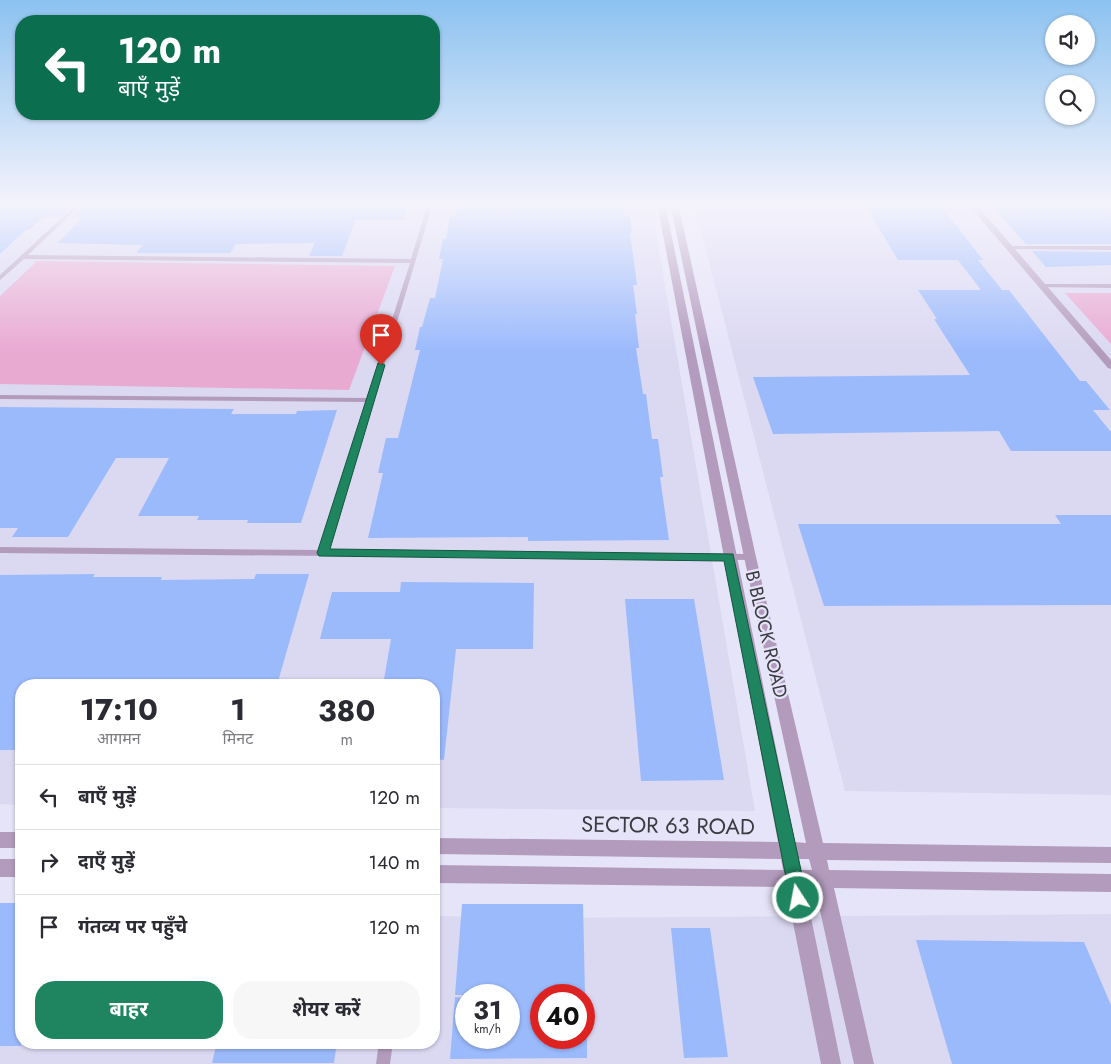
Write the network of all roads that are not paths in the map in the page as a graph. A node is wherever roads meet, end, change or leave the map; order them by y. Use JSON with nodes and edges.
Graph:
{"nodes":[{"id":1,"x":28,"y":253,"type":"edge"},
{"id":2,"x":415,"y":253,"type":"edge"},
{"id":3,"x":671,"y":253,"type":"edge"},
{"id":4,"x":685,"y":253,"type":"edge"},
{"id":5,"x":1014,"y":253,"type":"edge"},
{"id":6,"x":23,"y":257,"type":"junction"},
{"id":7,"x":413,"y":260,"type":"junction"},
{"id":8,"x":0,"y":278,"type":"edge"},
{"id":9,"x":1041,"y":285,"type":"junction"},
{"id":10,"x":1111,"y":286,"type":"edge"},
{"id":11,"x":1111,"y":366,"type":"edge"},
{"id":12,"x":0,"y":398,"type":"edge"},
{"id":13,"x":370,"y":400,"type":"junction"},
{"id":14,"x":0,"y":550,"type":"edge"},
{"id":15,"x":323,"y":553,"type":"junction"},
{"id":16,"x":729,"y":557,"type":"junction"},
{"id":17,"x":750,"y":557,"type":"junction"},
{"id":18,"x":0,"y":840,"type":"edge"},
{"id":19,"x":15,"y":840,"type":"edge"},
{"id":20,"x":440,"y":846,"type":"edge"},
{"id":21,"x":789,"y":850,"type":"junction"},
{"id":22,"x":816,"y":851,"type":"junction"},
{"id":23,"x":1111,"y":855,"type":"edge"},
{"id":24,"x":0,"y":868,"type":"edge"},
{"id":25,"x":15,"y":868,"type":"edge"},
{"id":26,"x":440,"y":874,"type":"edge"},
{"id":27,"x":795,"y":879,"type":"junction"},
{"id":28,"x":823,"y":879,"type":"junction"},
{"id":29,"x":1111,"y":883,"type":"edge"},
{"id":30,"x":385,"y":1049,"type":"edge"},
{"id":31,"x":383,"y":1064,"type":"edge"},
{"id":32,"x":831,"y":1064,"type":"edge"},
{"id":33,"x":864,"y":1064,"type":"edge"}],
"edges":[{"from":1,"to":6,"type":"lane"},
{"from":2,"to":7,"type":"lane"},
{"from":3,"to":16,"type":"street","name":"B BLOCK ROAD"},
{"from":4,"to":17,"type":"street","name":"B BLOCK ROAD"},
{"from":5,"to":9,"type":"street"},
{"from":6,"to":7,"type":"lane"},
{"from":6,"to":8,"type":"lane"},
{"from":7,"to":13,"type":"lane"},
{"from":9,"to":10,"type":"lane"},
{"from":9,"to":11,"type":"street"},
{"from":12,"to":13,"type":"lane"},
{"from":13,"to":15,"type":"lane"},
{"from":14,"to":15,"type":"lane"},
{"from":15,"to":16,"type":"lane"},
{"from":16,"to":17,"type":"lane"},
{"from":16,"to":21,"type":"street","name":"B BLOCK ROAD"},
{"from":17,"to":22,"type":"street","name":"B BLOCK ROAD"},
{"from":18,"to":19,"type":"street"},
{"from":20,"to":21,"type":"street","name":"SECTOR 63 ROAD"},
{"from":21,"to":22,"type":"street","name":"SECTOR 63 ROAD"},
{"from":21,"to":27,"type":"street","name":"B BLOCK ROAD"},
{"from":22,"to":23,"type":"street","name":"SECTOR 63 ROAD"},
{"from":22,"to":28,"type":"street","name":"B BLOCK ROAD"},
{"from":24,"to":25,"type":"street"},
{"from":26,"to":27,"type":"street"},
{"from":27,"to":28,"type":"street"},
{"from":27,"to":32,"type":"street","name":"B BLOCK ROAD"},
{"from":28,"to":29,"type":"street"},
{"from":28,"to":33,"type":"street","name":"B BLOCK ROAD"},
{"from":30,"to":31,"type":"lane"}]}
